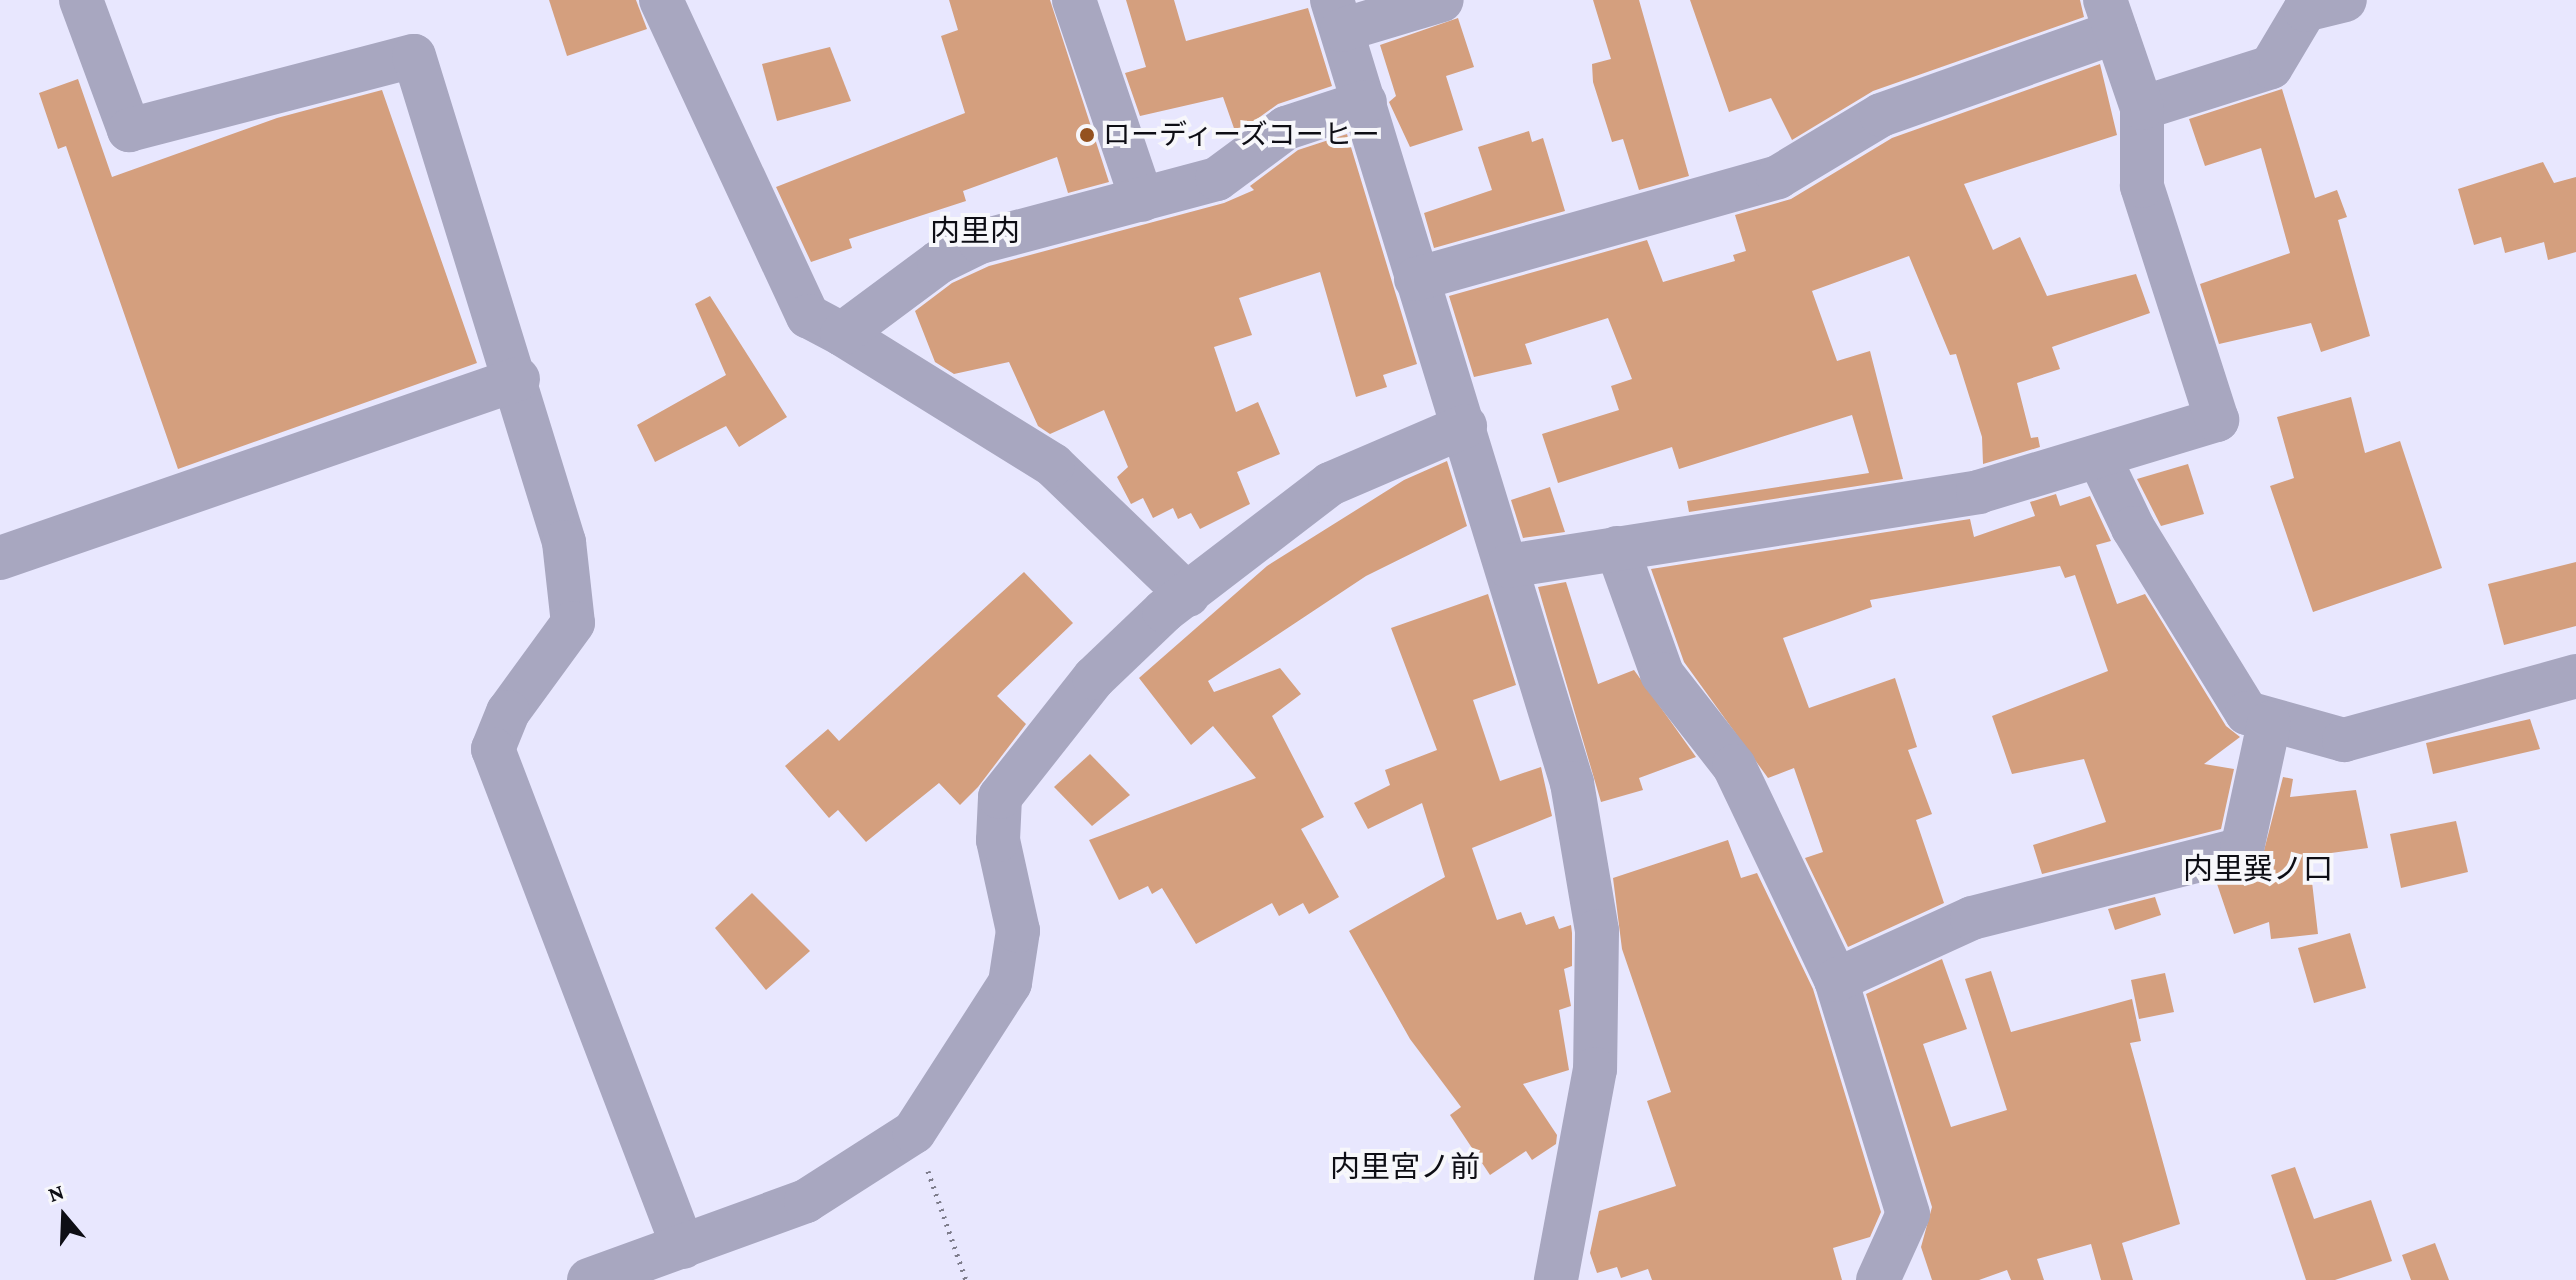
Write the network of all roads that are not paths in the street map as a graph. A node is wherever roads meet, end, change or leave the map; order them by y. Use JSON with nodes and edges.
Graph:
{"nodes":[{"id":1,"x":81,"y":0,"type":"edge"},
{"id":2,"x":661,"y":0,"type":"edge"},
{"id":3,"x":1074,"y":0,"type":"edge"},
{"id":4,"x":1442,"y":0,"type":"edge"},
{"id":5,"x":2344,"y":0,"type":"edge"},
{"id":6,"x":1337,"y":15,"type":"edge"},
{"id":7,"x":2110,"y":16,"type":"edge"},
{"id":8,"x":1365,"y":102,"type":"junction"},
{"id":9,"x":2142,"y":108,"type":"junction"},
{"id":10,"x":1142,"y":200,"type":"junction"},
{"id":11,"x":1416,"y":279,"type":"junction"},
{"id":12,"x":842,"y":334,"type":"junction"},
{"id":13,"x":518,"y":379,"type":"junction"},
{"id":14,"x":1465,"y":426,"type":"junction"},
{"id":15,"x":2099,"y":457,"type":"junction"},
{"id":16,"x":1617,"y":548,"type":"junction"},
{"id":17,"x":0,"y":558,"type":"edge"},
{"id":18,"x":1508,"y":566,"type":"junction"},
{"id":19,"x":1188,"y":595,"type":"junction"},
{"id":20,"x":2576,"y":676,"type":"edge"},
{"id":21,"x":2269,"y":723,"type":"junction"},
{"id":22,"x":1836,"y":980,"type":"junction"},
{"id":23,"x":683,"y":1247,"type":"junction"},
{"id":24,"x":589,"y":1280,"type":"edge"},
{"id":25,"x":1556,"y":1280,"type":"edge"},
{"id":26,"x":1878,"y":1280,"type":"edge"}],
"edges":[{"from":1,"to":13,"type":"street"},
{"from":2,"to":12,"type":"street"},
{"from":3,"to":10,"type":"street"},
{"from":4,"to":6,"type":"street"},
{"from":5,"to":9,"type":"street"},
{"from":6,"to":8,"type":"street"},
{"from":7,"to":9,"type":"street"},
{"from":7,"to":11,"type":"street"},
{"from":8,"to":10,"type":"street"},
{"from":8,"to":11,"type":"street"},
{"from":9,"to":15,"type":"street"},
{"from":10,"to":12,"type":"street"},
{"from":11,"to":14,"type":"street"},
{"from":12,"to":19,"type":"street"},
{"from":13,"to":17,"type":"street"},
{"from":13,"to":23,"type":"street"},
{"from":14,"to":18,"type":"street"},
{"from":14,"to":19,"type":"street"},
{"from":15,"to":16,"type":"street"},
{"from":15,"to":21,"type":"street"},
{"from":16,"to":18,"type":"street"},
{"from":16,"to":22,"type":"street"},
{"from":18,"to":25,"type":"street"},
{"from":19,"to":23,"type":"street"},
{"from":20,"to":21,"type":"street"},
{"from":21,"to":22,"type":"street"},
{"from":22,"to":26,"type":"street"},
{"from":23,"to":24,"type":"street"}]}
